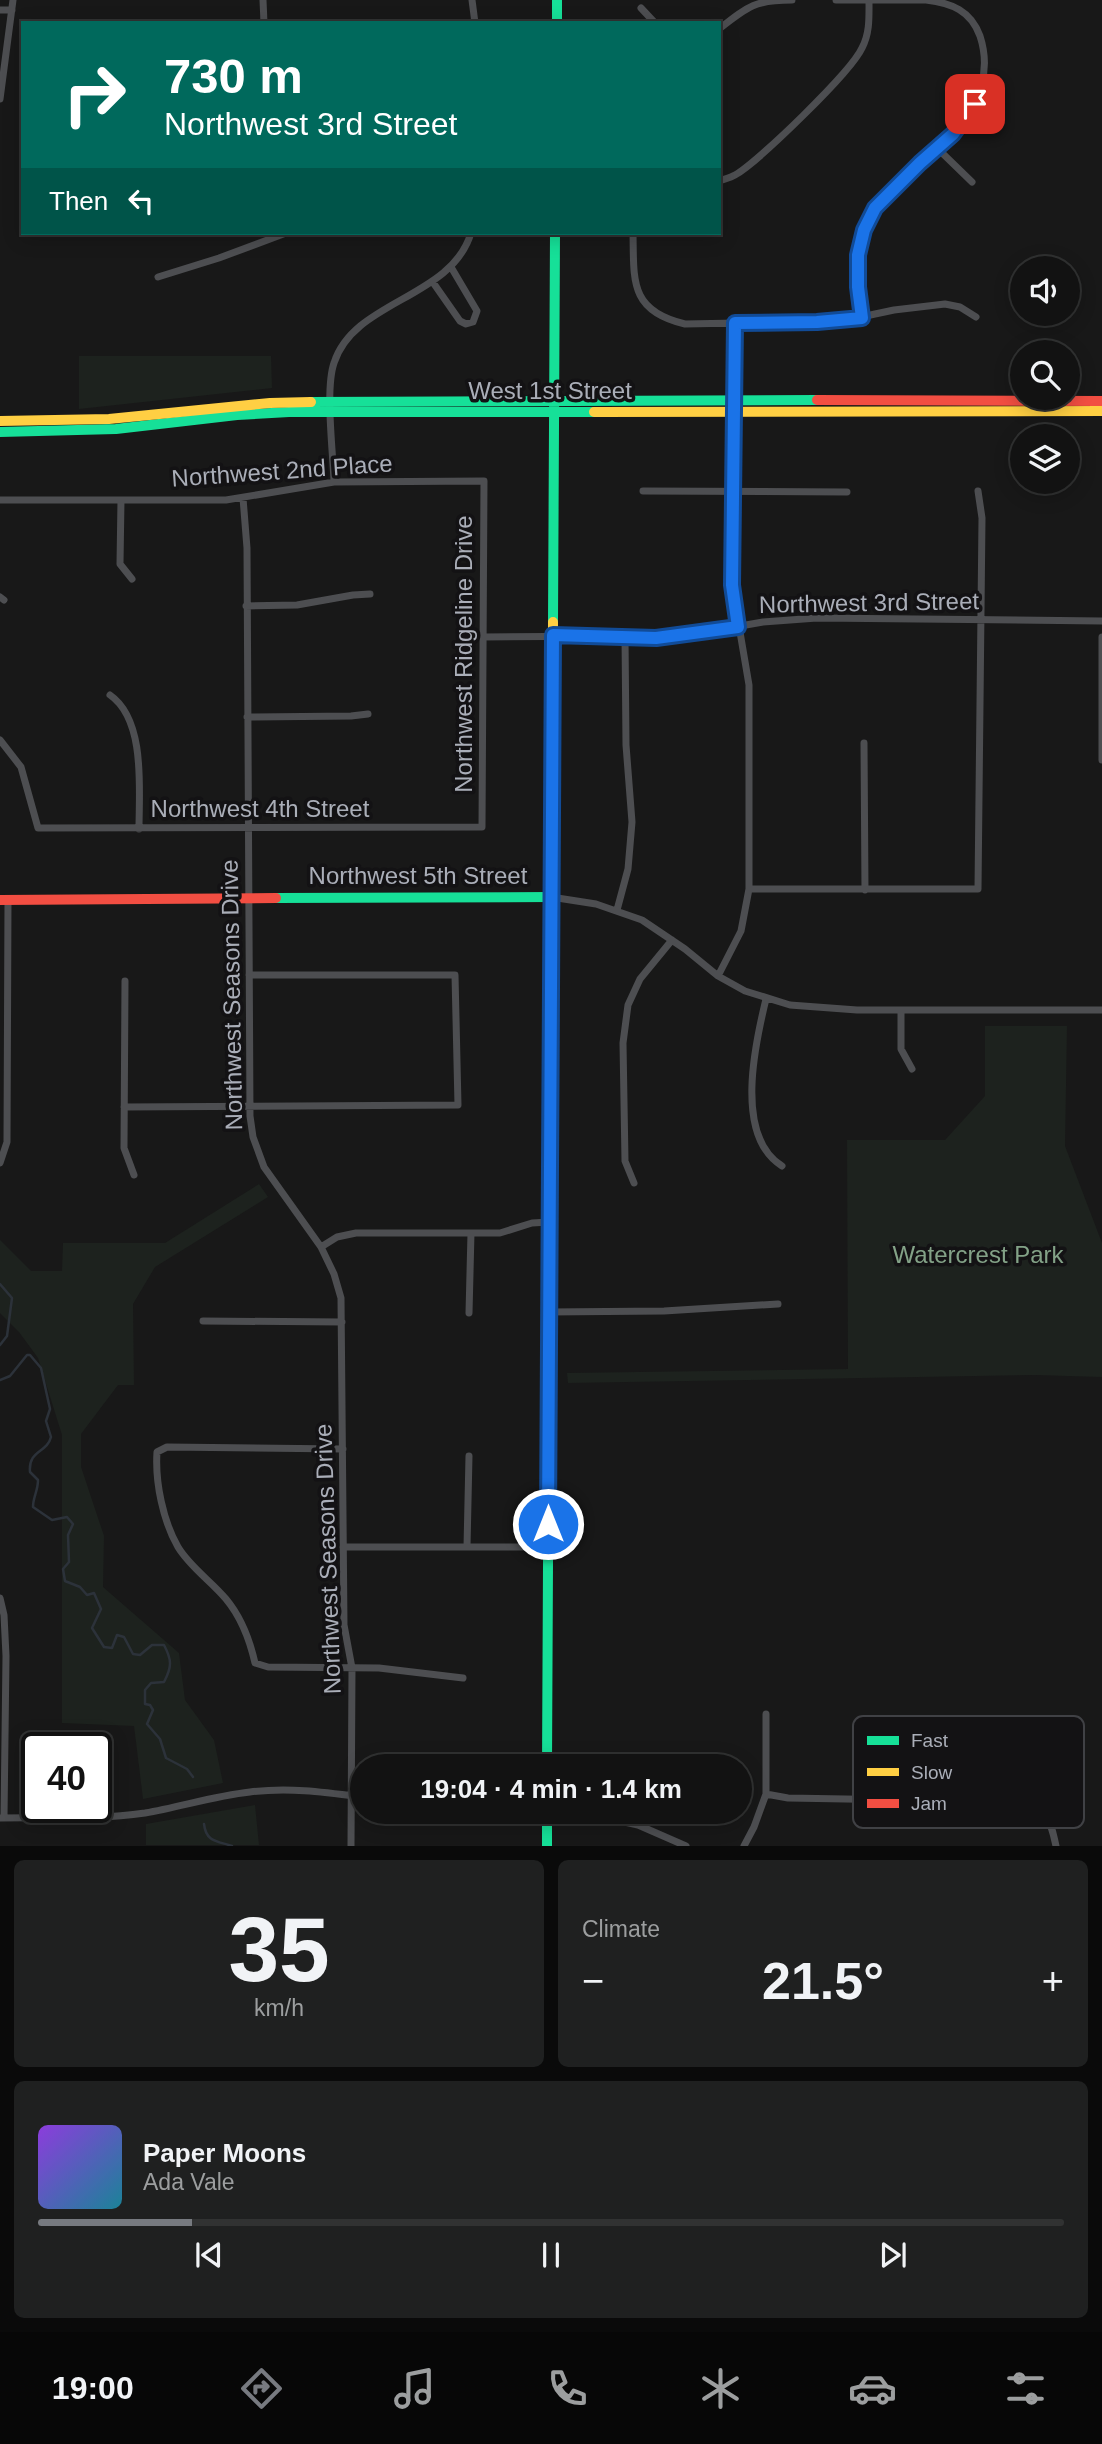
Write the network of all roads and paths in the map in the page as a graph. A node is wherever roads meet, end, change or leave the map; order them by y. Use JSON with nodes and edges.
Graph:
{"nodes":[{"id":1,"x":13,"y":0,"type":"edge"},
{"id":2,"x":263,"y":0,"type":"edge"},
{"id":3,"x":472,"y":0,"type":"edge"},
{"id":4,"x":557,"y":0,"type":"edge"},
{"id":5,"x":792,"y":0,"type":"edge"},
{"id":6,"x":836,"y":0,"type":"edge"},
{"id":7,"x":869,"y":0,"type":"edge"},
{"id":8,"x":926,"y":0,"type":"edge"},
{"id":9,"x":642,"y":8,"type":"dead end"},
{"id":10,"x":0,"y":10,"type":"edge"},
{"id":11,"x":12,"y":10,"type":"junction"},
{"id":12,"x":264,"y":21,"type":"edge"},
{"id":13,"x":475,"y":21,"type":"edge"},
{"id":14,"x":557,"y":21,"type":"edge"},
{"id":15,"x":653,"y":21,"type":"edge"},
{"id":16,"x":721,"y":27,"type":"edge"},
{"id":17,"x":0,"y":99,"type":"edge"},
{"id":18,"x":937,"y":148,"type":"junction"},
{"id":19,"x":721,"y":180,"type":"edge"},
{"id":20,"x":972,"y":182,"type":"dead end"},
{"id":21,"x":281,"y":235,"type":"edge"},
{"id":22,"x":470,"y":235,"type":"edge"},
{"id":23,"x":555,"y":235,"type":"edge"},
{"id":24,"x":633,"y":235,"type":"edge"},
{"id":25,"x":452,"y":267,"type":"junction"},
{"id":26,"x":158,"y":277,"type":"dead end"},
{"id":27,"x":432,"y":281,"type":"junction"},
{"id":28,"x":976,"y":317,"type":"dead end"},
{"id":29,"x":862,"y":318,"type":"junction"},
{"id":30,"x":735,"y":323,"type":"junction"},
{"id":31,"x":1102,"y":401,"type":"edge"},
{"id":32,"x":331,"y":407,"type":"junction"},
{"id":33,"x":554,"y":407,"type":"junction"},
{"id":34,"x":735,"y":407,"type":"junction"},
{"id":35,"x":1102,"y":411,"type":"edge"},
{"id":36,"x":0,"y":421,"type":"edge"},
{"id":37,"x":0,"y":432,"type":"edge"},
{"id":38,"x":484,"y":481,"type":"joint"},
{"id":39,"x":334,"y":482,"type":"junction"},
{"id":40,"x":643,"y":491,"type":"dead end"},
{"id":41,"x":978,"y":491,"type":"dead end"},
{"id":42,"x":734,"y":492,"type":"junction"},
{"id":43,"x":848,"y":492,"type":"dead end"},
{"id":44,"x":243,"y":498,"type":"junction"},
{"id":45,"x":0,"y":500,"type":"edge"},
{"id":46,"x":121,"y":500,"type":"junction"},
{"id":47,"x":132,"y":579,"type":"dead end"},
{"id":48,"x":370,"y":594,"type":"dead end"},
{"id":49,"x":246,"y":606,"type":"junction"},
{"id":50,"x":980,"y":620,"type":"junction"},
{"id":51,"x":1102,"y":621,"type":"edge"},
{"id":52,"x":738,"y":627,"type":"junction"},
{"id":53,"x":553,"y":635,"type":"junction"},
{"id":54,"x":483,"y":636,"type":"junction"},
{"id":55,"x":625,"y":636,"type":"junction"},
{"id":56,"x":1102,"y":637,"type":"edge"},
{"id":57,"x":110,"y":695,"type":"dead end"},
{"id":58,"x":368,"y":714,"type":"dead end"},
{"id":59,"x":247,"y":717,"type":"junction"},
{"id":60,"x":0,"y":740,"type":"edge"},
{"id":61,"x":864,"y":743,"type":"dead end"},
{"id":62,"x":1102,"y":760,"type":"edge"},
{"id":63,"x":482,"y":827,"type":"joint"},
{"id":64,"x":248,"y":828,"type":"junction"},
{"id":65,"x":139,"y":829,"type":"junction"},
{"id":66,"x":749,"y":890,"type":"junction"},
{"id":67,"x":865,"y":890,"type":"junction"},
{"id":68,"x":551,"y":897,"type":"junction"},
{"id":69,"x":249,"y":898,"type":"junction"},
{"id":70,"x":4,"y":900,"type":"edge"},
{"id":71,"x":617,"y":910,"type":"junction"},
{"id":72,"x":672,"y":940,"type":"junction"},
{"id":73,"x":249,"y":975,"type":"junction"},
{"id":74,"x":718,"y":976,"type":"junction"},
{"id":75,"x":125,"y":981,"type":"dead end"},
{"id":76,"x":766,"y":999,"type":"junction"},
{"id":77,"x":901,"y":1010,"type":"junction"},
{"id":78,"x":1102,"y":1010,"type":"edge"},
{"id":79,"x":912,"y":1069,"type":"dead end"},
{"id":80,"x":250,"y":1106,"type":"junction"},
{"id":81,"x":124,"y":1107,"type":"junction"},
{"id":82,"x":0,"y":1163,"type":"edge"},
{"id":83,"x":782,"y":1166,"type":"dead end"},
{"id":84,"x":134,"y":1175,"type":"dead end"},
{"id":85,"x":634,"y":1183,"type":"dead end"},
{"id":86,"x":549,"y":1222,"type":"junction"},
{"id":87,"x":471,"y":1233,"type":"junction"},
{"id":88,"x":321,"y":1247,"type":"junction"},
{"id":89,"x":778,"y":1304,"type":"dead end"},
{"id":90,"x":469,"y":1312,"type":"dead end"},
{"id":91,"x":548,"y":1312,"type":"junction"},
{"id":92,"x":202,"y":1321,"type":"dead end"},
{"id":93,"x":342,"y":1322,"type":"junction"},
{"id":94,"x":343,"y":1448,"type":"junction"},
{"id":95,"x":469,"y":1455,"type":"dead end"},
{"id":96,"x":343,"y":1547,"type":"junction"},
{"id":97,"x":467,"y":1547,"type":"junction"},
{"id":98,"x":548,"y":1547,"type":"junction"},
{"id":99,"x":0,"y":1598,"type":"edge"},
{"id":100,"x":352,"y":1668,"type":"junction"},
{"id":101,"x":463,"y":1678,"type":"dead end"},
{"id":102,"x":766,"y":1714,"type":"dead end"},
{"id":103,"x":351,"y":1754,"type":"edge"},
{"id":104,"x":547,"y":1754,"type":"edge"},
{"id":105,"x":766,"y":1794,"type":"junction"},
{"id":106,"x":350,"y":1796,"type":"edge"},
{"id":107,"x":853,"y":1799,"type":"edge"},
{"id":108,"x":2,"y":1818,"type":"edge"},
{"id":109,"x":351,"y":1824,"type":"edge"},
{"id":110,"x":547,"y":1824,"type":"edge"},
{"id":111,"x":633,"y":1824,"type":"edge"},
{"id":112,"x":1052,"y":1828,"type":"edge"},
{"id":113,"x":351,"y":1846,"type":"edge"},
{"id":114,"x":547,"y":1846,"type":"edge"},
{"id":115,"x":686,"y":1846,"type":"edge"},
{"id":116,"x":744,"y":1846,"type":"edge"},
{"id":117,"x":1056,"y":1846,"type":"edge"}],
"edges":[{"from":1,"to":11,"type":"street"},
{"from":2,"to":12,"type":"street"},
{"from":3,"to":13,"type":"street"},
{"from":4,"to":14,"type":"street"},
{"from":5,"to":16,"type":"street"},
{"from":6,"to":7,"type":"street"},
{"from":7,"to":8,"type":"street"},
{"from":7,"to":19,"type":"street"},
{"from":8,"to":18,"type":"street"},
{"from":9,"to":15,"type":"street"},
{"from":10,"to":11,"type":"street"},
{"from":11,"to":17,"type":"street"},
{"from":18,"to":20,"type":"street"},
{"from":18,"to":29,"type":"street"},
{"from":21,"to":26,"type":"street"},
{"from":22,"to":25,"type":"street"},
{"from":23,"to":33,"type":"street"},
{"from":24,"to":30,"type":"street"},
{"from":25,"to":27,"type":"street"},
{"from":25,"to":27,"type":"street"},
{"from":27,"to":32,"type":"street"},
{"from":28,"to":29,"type":"street"},
{"from":29,"to":30,"type":"street"},
{"from":30,"to":34,"type":"street"},
{"from":31,"to":34,"type":"street","name":"West 1st Street"},
{"from":32,"to":33,"type":"street","name":"West 1st Street"},
{"from":32,"to":36,"type":"street","name":"West 1st Street"},
{"from":32,"to":37,"type":"street","name":"West 1st Street"},
{"from":32,"to":39,"type":"street"},
{"from":33,"to":34,"type":"street","name":"West 1st Street"},
{"from":33,"to":53,"type":"street"},
{"from":34,"to":35,"type":"street","name":"West 1st Street"},
{"from":34,"to":42,"type":"street"},
{"from":38,"to":39,"type":"street","name":"Northwest 2nd Place"},
{"from":38,"to":54,"type":"street","name":"Northwest Ridgeline Drive"},
{"from":39,"to":44,"type":"street","name":"Northwest 2nd Place"},
{"from":40,"to":42,"type":"street"},
{"from":41,"to":50,"type":"street"},
{"from":42,"to":43,"type":"street"},
{"from":42,"to":52,"type":"street"},
{"from":44,"to":46,"type":"street","name":"Northwest 2nd Place"},
{"from":44,"to":49,"type":"street","name":"Northwest Seasons Drive"},
{"from":45,"to":46,"type":"street","name":"Northwest 2nd Place"},
{"from":46,"to":47,"type":"street"},
{"from":48,"to":49,"type":"street"},
{"from":49,"to":59,"type":"street","name":"Northwest Seasons Drive"},
{"from":50,"to":51,"type":"street","name":"Northwest 3rd Street"},
{"from":50,"to":52,"type":"street","name":"Northwest 3rd Street"},
{"from":50,"to":67,"type":"street"},
{"from":52,"to":55,"type":"street","name":"Northwest 3rd Street"},
{"from":52,"to":66,"type":"street"},
{"from":53,"to":54,"type":"street","name":"Northwest 3rd Street"},
{"from":53,"to":55,"type":"street","name":"Northwest 3rd Street"},
{"from":53,"to":68,"type":"street"},
{"from":54,"to":63,"type":"street","name":"Northwest Ridgeline Drive"},
{"from":55,"to":71,"type":"street"},
{"from":56,"to":62,"type":"street"},
{"from":57,"to":65,"type":"street"},
{"from":58,"to":59,"type":"street"},
{"from":59,"to":64,"type":"street","name":"Northwest Seasons Drive"},
{"from":60,"to":65,"type":"street","name":"Northwest 4th Street"},
{"from":61,"to":67,"type":"street"},
{"from":63,"to":64,"type":"street","name":"Northwest 4th Street"},
{"from":64,"to":65,"type":"street","name":"Northwest 4th Street"},
{"from":64,"to":69,"type":"street","name":"Northwest Seasons Drive"},
{"from":66,"to":67,"type":"street"},
{"from":66,"to":74,"type":"street"},
{"from":68,"to":69,"type":"street","name":"Northwest 5th Street"},
{"from":68,"to":71,"type":"street","name":"Northwest 5th Street"},
{"from":68,"to":86,"type":"street"},
{"from":69,"to":70,"type":"street","name":"Northwest 5th Street"},
{"from":69,"to":73,"type":"street","name":"Northwest Seasons Drive"},
{"from":70,"to":82,"type":"street"},
{"from":71,"to":72,"type":"street","name":"Northwest 5th Street"},
{"from":72,"to":74,"type":"street","name":"Northwest 5th Street"},
{"from":72,"to":85,"type":"street"},
{"from":73,"to":80,"type":"street","name":"Northwest Seasons Drive"},
{"from":73,"to":80,"type":"street"},
{"from":74,"to":76,"type":"street","name":"Northwest 5th Street"},
{"from":75,"to":81,"type":"street"},
{"from":76,"to":77,"type":"street","name":"Northwest 5th Street"},
{"from":76,"to":83,"type":"street"},
{"from":77,"to":78,"type":"street","name":"Northwest 5th Street"},
{"from":77,"to":79,"type":"street"},
{"from":80,"to":81,"type":"street"},
{"from":80,"to":88,"type":"street","name":"Northwest Seasons Drive"},
{"from":81,"to":84,"type":"street"},
{"from":86,"to":87,"type":"street"},
{"from":86,"to":91,"type":"street"},
{"from":87,"to":88,"type":"street"},
{"from":87,"to":90,"type":"street"},
{"from":88,"to":93,"type":"street","name":"Northwest Seasons Drive"},
{"from":89,"to":91,"type":"street"},
{"from":91,"to":98,"type":"street"},
{"from":92,"to":93,"type":"street"},
{"from":93,"to":94,"type":"street","name":"Northwest Seasons Drive"},
{"from":94,"to":96,"type":"street","name":"Northwest Seasons Drive"},
{"from":94,"to":100,"type":"street"},
{"from":95,"to":97,"type":"street"},
{"from":96,"to":97,"type":"street"},
{"from":96,"to":100,"type":"street","name":"Northwest Seasons Drive"},
{"from":97,"to":98,"type":"street"},
{"from":98,"to":104,"type":"street"},
{"from":99,"to":108,"type":"street"},
{"from":100,"to":101,"type":"street"},
{"from":100,"to":103,"type":"street","name":"Northwest Seasons Drive"},
{"from":102,"to":105,"type":"street"},
{"from":105,"to":107,"type":"street"},
{"from":105,"to":116,"type":"street"},
{"from":106,"to":108,"type":"street"},
{"from":109,"to":113,"type":"street","name":"Northwest Seasons Drive"},
{"from":110,"to":114,"type":"street"},
{"from":111,"to":115,"type":"street"},
{"from":112,"to":117,"type":"street"}]}
